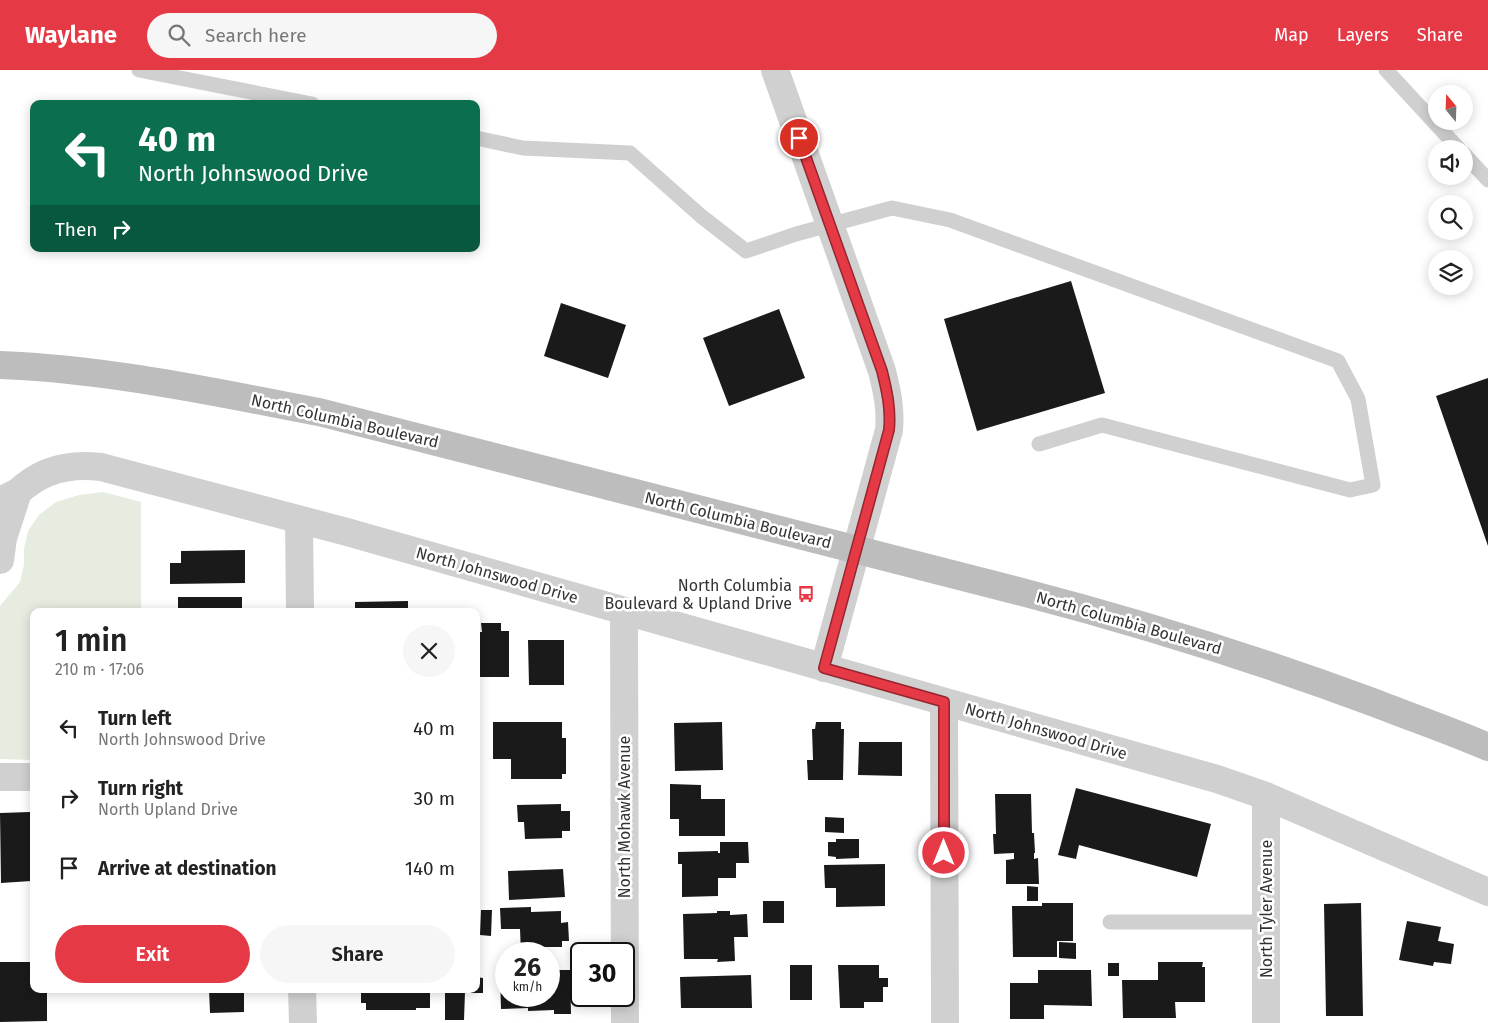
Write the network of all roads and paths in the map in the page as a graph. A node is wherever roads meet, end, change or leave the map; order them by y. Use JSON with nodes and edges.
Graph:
{"nodes":[{"id":1,"x":139,"y":70,"type":"edge"},
{"id":2,"x":775,"y":70,"type":"edge"},
{"id":3,"x":1386,"y":70,"type":"edge"},
{"id":4,"x":292,"y":100,"type":"edge"},
{"id":5,"x":480,"y":139,"type":"edge"},
{"id":6,"x":1451,"y":140,"type":"edge"},
{"id":7,"x":1473,"y":164,"type":"edge"},
{"id":8,"x":1488,"y":180,"type":"edge"},
{"id":9,"x":830,"y":226,"type":"junction"},
{"id":10,"x":0,"y":365,"type":"edge"},
{"id":11,"x":1039,"y":444,"type":"dead end"},
{"id":12,"x":9,"y":496,"type":"edge"},
{"id":13,"x":299,"y":520,"type":"junction"},
{"id":14,"x":0,"y":550,"type":"edge"},
{"id":15,"x":857,"y":550,"type":"junction"},
{"id":16,"x":300,"y":608,"type":"edge"},
{"id":17,"x":624,"y":611,"type":"junction"},
{"id":18,"x":824,"y":668,"type":"junction"},
{"id":19,"x":944,"y":702,"type":"junction"},
{"id":20,"x":1488,"y":748,"type":"edge"},
{"id":21,"x":0,"y":777,"type":"edge"},
{"id":22,"x":30,"y":777,"type":"edge"},
{"id":23,"x":1266,"y":796,"type":"junction"},
{"id":24,"x":1488,"y":892,"type":"edge"},
{"id":25,"x":1110,"y":922,"type":"dead end"},
{"id":26,"x":1266,"y":922,"type":"junction"},
{"id":27,"x":302,"y":993,"type":"edge"},
{"id":28,"x":303,"y":1023,"type":"edge"},
{"id":29,"x":625,"y":1023,"type":"edge"},
{"id":30,"x":945,"y":1023,"type":"edge"},
{"id":31,"x":1266,"y":1023,"type":"edge"}],
"edges":[{"from":1,"to":4,"type":"lane"},
{"from":2,"to":9,"type":"street"},
{"from":3,"to":6,"type":"lane"},
{"from":5,"to":9,"type":"lane"},
{"from":7,"to":8,"type":"lane"},
{"from":9,"to":11,"type":"lane"},
{"from":9,"to":15,"type":"street"},
{"from":10,"to":15,"type":"main road","name":"North Columbia Boulevard"},
{"from":12,"to":13,"type":"street","name":"North Johnswood Drive"},
{"from":12,"to":14,"type":"street","name":"North Johnswood Drive"},
{"from":13,"to":16,"type":"street"},
{"from":13,"to":17,"type":"street","name":"North Johnswood Drive"},
{"from":15,"to":18,"type":"street"},
{"from":15,"to":20,"type":"main road","name":"North Columbia Boulevard"},
{"from":17,"to":18,"type":"street","name":"North Johnswood Drive"},
{"from":17,"to":29,"type":"street","name":"North Mohawk Avenue"},
{"from":18,"to":19,"type":"street","name":"North Johnswood Drive"},
{"from":19,"to":23,"type":"street","name":"North Johnswood Drive"},
{"from":19,"to":30,"type":"street"},
{"from":21,"to":22,"type":"street"},
{"from":23,"to":24,"type":"street","name":"North Johnswood Drive"},
{"from":23,"to":26,"type":"street","name":"North Tyler Avenue"},
{"from":25,"to":26,"type":"lane"},
{"from":26,"to":31,"type":"street","name":"North Tyler Avenue"},
{"from":27,"to":28,"type":"street"}]}
